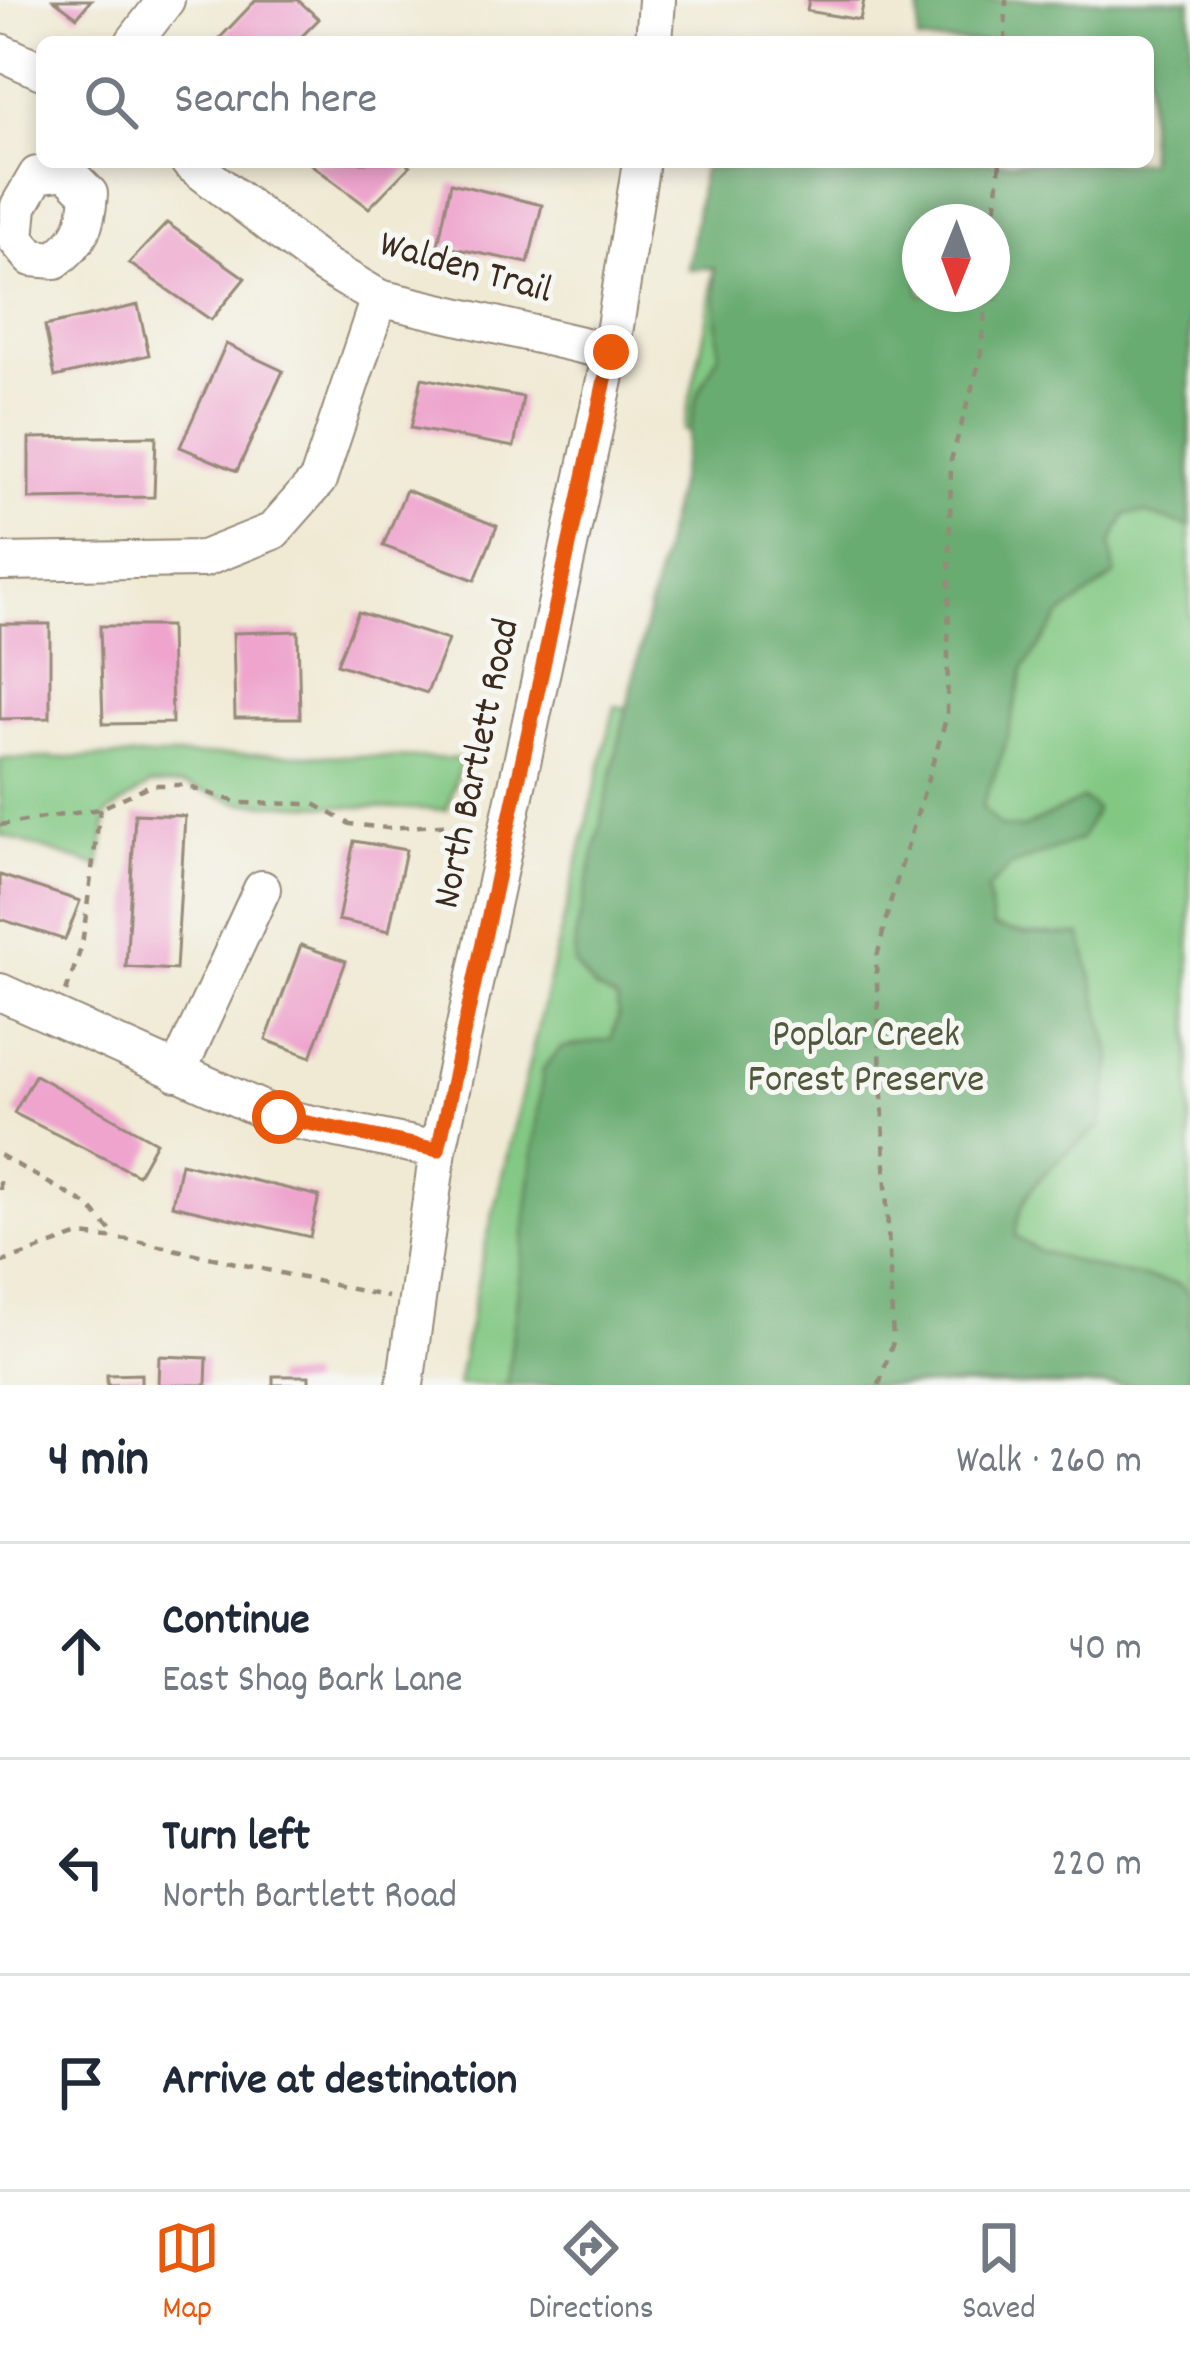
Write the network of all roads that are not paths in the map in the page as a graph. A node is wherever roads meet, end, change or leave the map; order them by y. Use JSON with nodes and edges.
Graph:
{"nodes":[{"id":1,"x":166,"y":0,"type":"edge"},
{"id":2,"x":657,"y":0,"type":"edge"},
{"id":3,"x":139,"y":36,"type":"edge"},
{"id":4,"x":654,"y":36,"type":"edge"},
{"id":5,"x":0,"y":52,"type":"edge"},
{"id":6,"x":36,"y":68,"type":"edge"},
{"id":7,"x":197,"y":168,"type":"edge"},
{"id":8,"x":640,"y":168,"type":"edge"},
{"id":9,"x":379,"y":298,"type":"junction"},
{"id":10,"x":611,"y":352,"type":"junction"},
{"id":11,"x":0,"y":562,"type":"edge"},
{"id":12,"x":262,"y":889,"type":"dead end"},
{"id":13,"x":0,"y":992,"type":"edge"},
{"id":14,"x":177,"y":1073,"type":"junction"},
{"id":15,"x":438,"y":1150,"type":"junction"},
{"id":16,"x":405,"y":1385,"type":"edge"}],
"edges":[{"from":1,"to":3,"type":"street"},
{"from":2,"to":4,"type":"street"},
{"from":5,"to":6,"type":"street"},
{"from":7,"to":9,"type":"street","name":"Walden Trail"},
{"from":8,"to":10,"type":"street","name":"North Bartlett Road"},
{"from":9,"to":10,"type":"street","name":"Walden Trail"},
{"from":9,"to":11,"type":"street"},
{"from":10,"to":15,"type":"street","name":"North Bartlett Road"},
{"from":12,"to":14,"type":"street"},
{"from":13,"to":14,"type":"street"},
{"from":14,"to":15,"type":"street"},
{"from":15,"to":16,"type":"street","name":"North Bartlett Road"}]}
